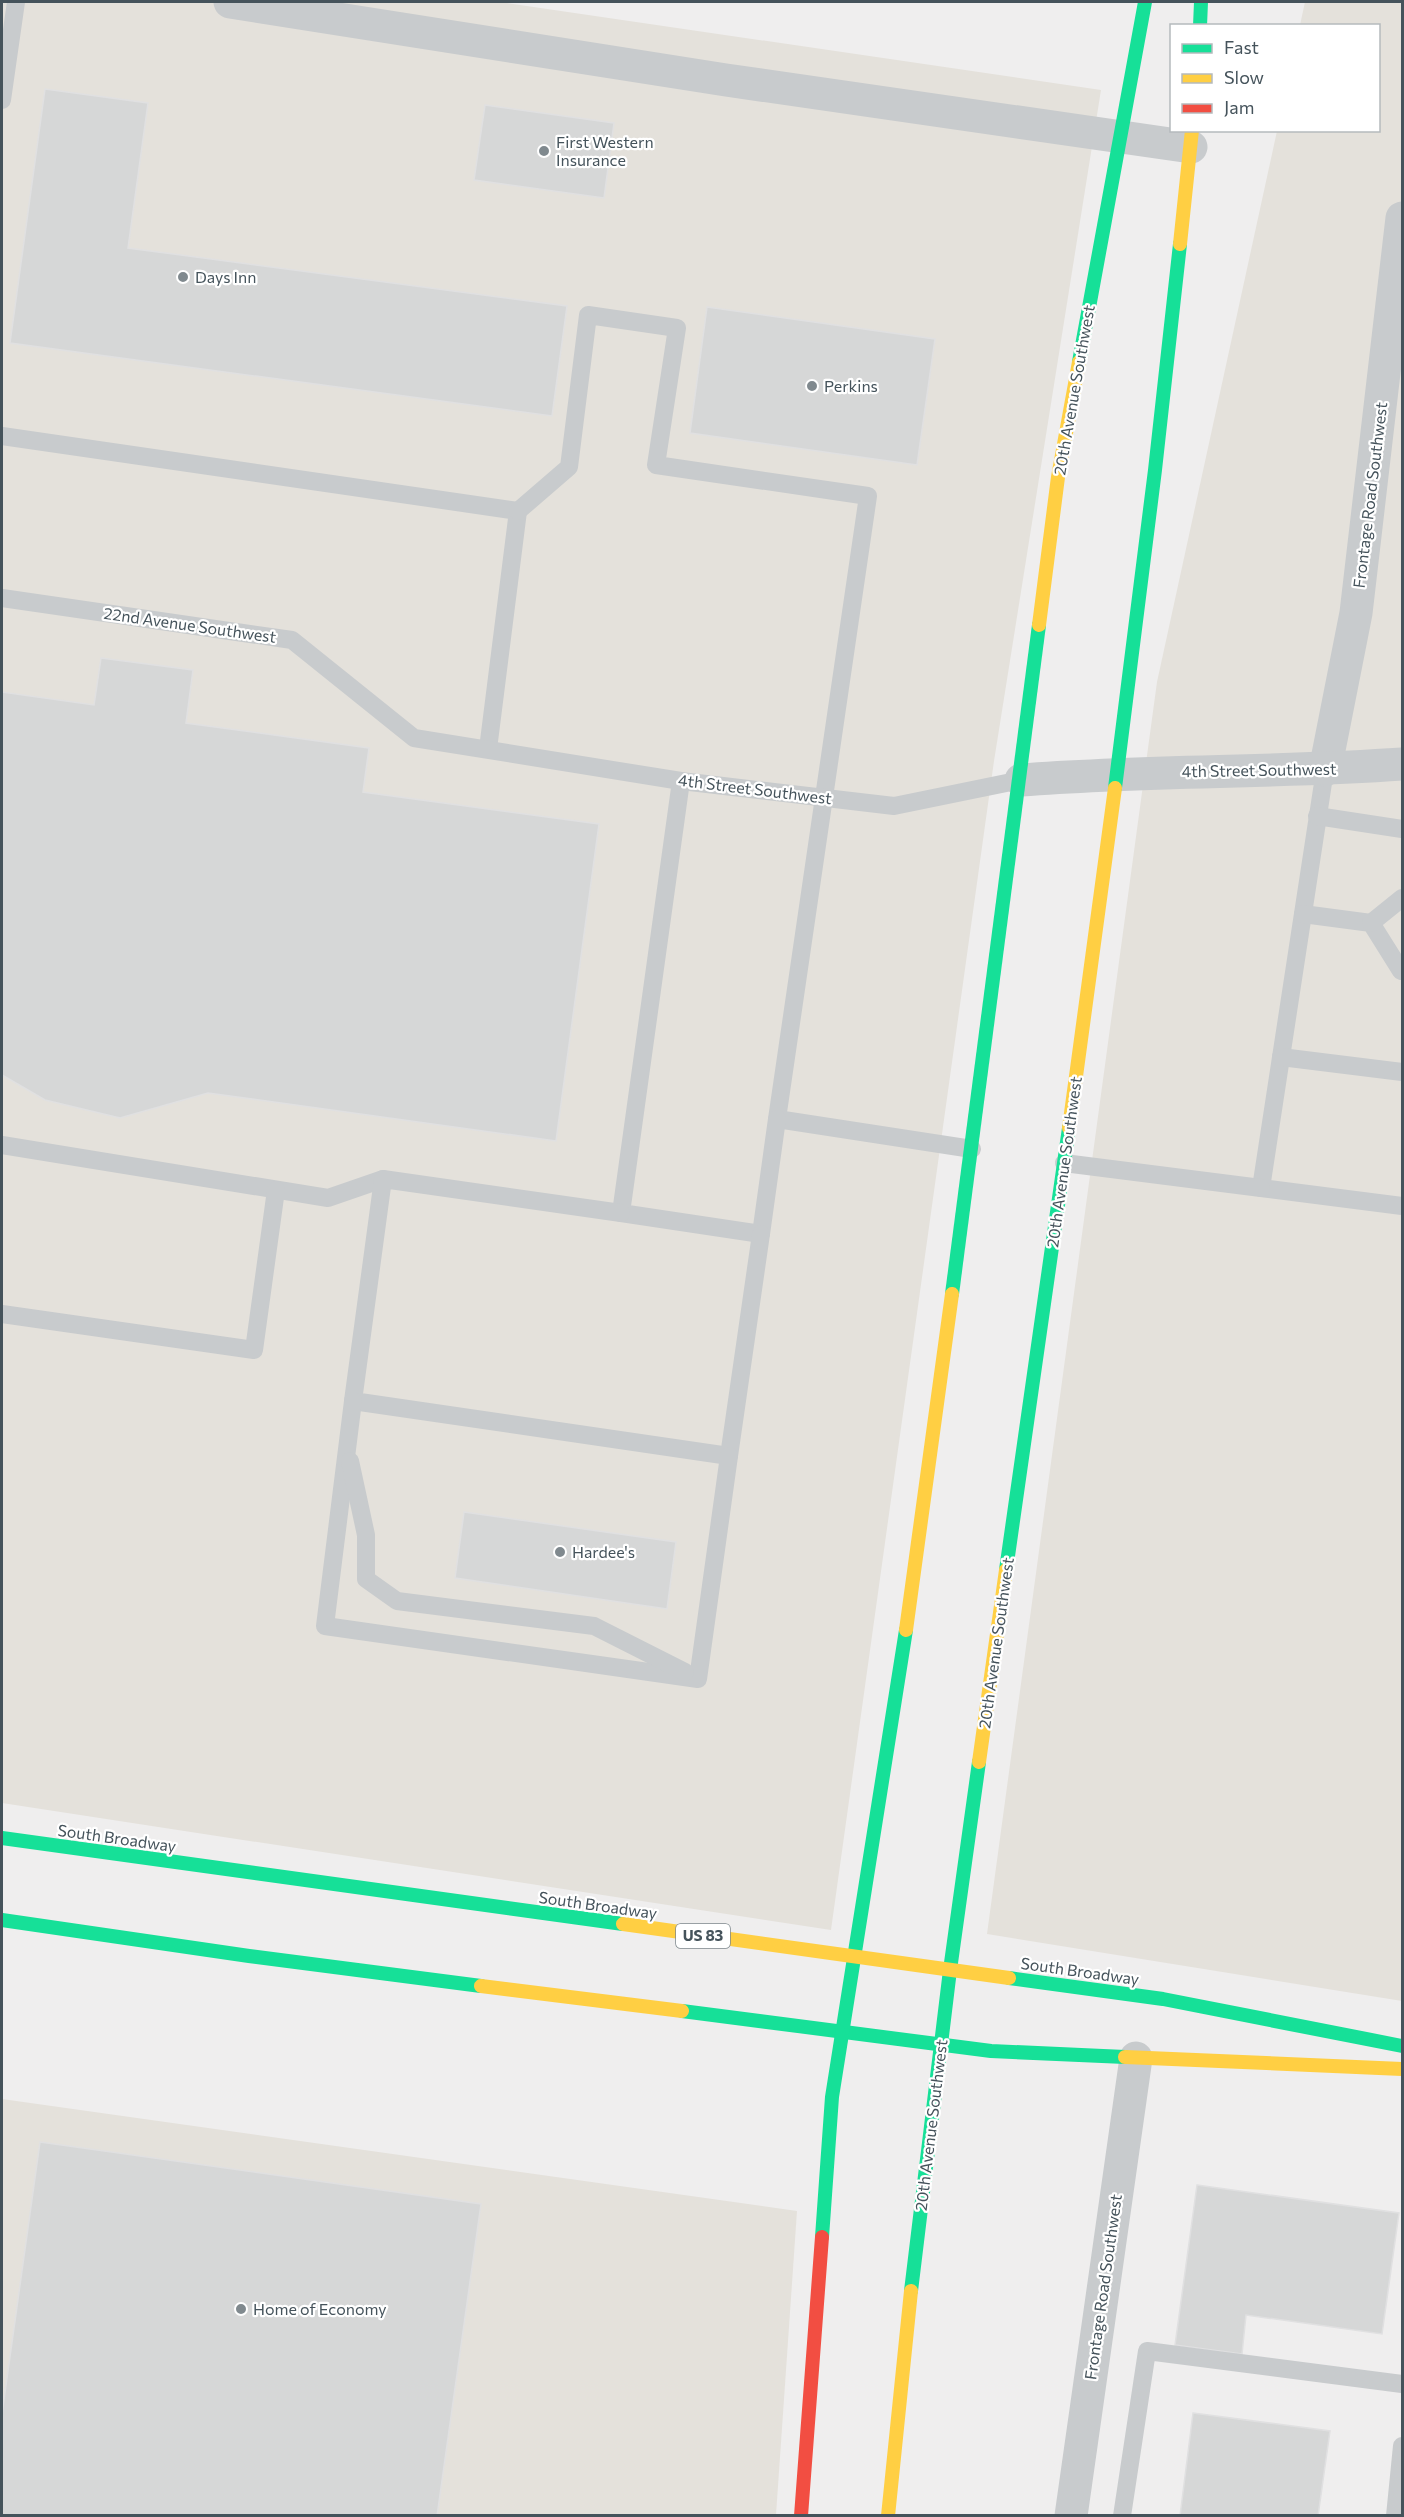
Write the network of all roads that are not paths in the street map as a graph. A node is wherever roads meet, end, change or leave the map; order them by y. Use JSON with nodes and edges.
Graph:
{"nodes":[{"id":1,"x":16,"y":2,"type":"edge"},
{"id":2,"x":230,"y":2,"type":"edge"},
{"id":3,"x":1145,"y":2,"type":"edge"},
{"id":4,"x":1201,"y":2,"type":"edge"},
{"id":5,"x":1200,"y":24,"type":"edge"},
{"id":6,"x":2,"y":100,"type":"edge"},
{"id":7,"x":1120,"y":138,"type":"junction"},
{"id":8,"x":1192,"y":139,"type":"edge"},
{"id":9,"x":1402,"y":218,"type":"edge"},
{"id":10,"x":2,"y":436,"type":"edge"},
{"id":11,"x":518,"y":511,"type":"junction"},
{"id":12,"x":2,"y":598,"type":"edge"},
{"id":13,"x":488,"y":750,"type":"junction"},
{"id":14,"x":1402,"y":765,"type":"edge"},
{"id":15,"x":1325,"y":770,"type":"junction"},
{"id":16,"x":1116,"y":772,"type":"junction"},
{"id":17,"x":1021,"y":780,"type":"junction"},
{"id":18,"x":681,"y":781,"type":"junction"},
{"id":19,"x":824,"y":798,"type":"junction"},
{"id":20,"x":1317,"y":816,"type":"junction"},
{"id":21,"x":1402,"y":828,"type":"edge"},
{"id":22,"x":1402,"y":898,"type":"edge"},
{"id":23,"x":1303,"y":914,"type":"junction"},
{"id":24,"x":1371,"y":924,"type":"junction"},
{"id":25,"x":1401,"y":971,"type":"dead end"},
{"id":26,"x":1281,"y":1057,"type":"junction"},
{"id":27,"x":1402,"y":1072,"type":"edge"},
{"id":28,"x":777,"y":1119,"type":"junction"},
{"id":29,"x":2,"y":1145,"type":"edge"},
{"id":30,"x":972,"y":1149,"type":"junction"},
{"id":31,"x":1064,"y":1162,"type":"junction"},
{"id":32,"x":382,"y":1179,"type":"junction"},
{"id":33,"x":1261,"y":1188,"type":"junction"},
{"id":34,"x":276,"y":1190,"type":"junction"},
{"id":35,"x":1402,"y":1206,"type":"edge"},
{"id":36,"x":621,"y":1213,"type":"junction"},
{"id":37,"x":761,"y":1234,"type":"junction"},
{"id":38,"x":2,"y":1314,"type":"edge"},
{"id":39,"x":353,"y":1401,"type":"junction"},
{"id":40,"x":347,"y":1447,"type":"junction"},
{"id":41,"x":729,"y":1456,"type":"junction"},
{"id":42,"x":698,"y":1679,"type":"junction"},
{"id":43,"x":2,"y":1838,"type":"edge"},
{"id":44,"x":2,"y":1920,"type":"edge"},
{"id":45,"x":854,"y":1957,"type":"junction"},
{"id":46,"x":950,"y":1970,"type":"junction"},
{"id":47,"x":842,"y":2032,"type":"junction"},
{"id":48,"x":941,"y":2044,"type":"junction"},
{"id":49,"x":1402,"y":2046,"type":"edge"},
{"id":50,"x":1136,"y":2058,"type":"junction"},
{"id":51,"x":1402,"y":2069,"type":"edge"},
{"id":52,"x":1402,"y":2384,"type":"edge"},
{"id":53,"x":1402,"y":2446,"type":"edge"},
{"id":54,"x":801,"y":2516,"type":"edge"},
{"id":55,"x":888,"y":2516,"type":"edge"},
{"id":56,"x":1071,"y":2516,"type":"edge"},
{"id":57,"x":1122,"y":2516,"type":"edge"},
{"id":58,"x":1395,"y":2516,"type":"edge"}],
"edges":[{"from":1,"to":6,"type":"lane"},
{"from":2,"to":7,"type":"street"},
{"from":3,"to":7,"type":"main road","name":"20th Avenue Southwest"},
{"from":4,"to":5,"type":"main road"},
{"from":7,"to":8,"type":"street"},
{"from":7,"to":17,"type":"main road","name":"20th Avenue Southwest"},
{"from":8,"to":16,"type":"main road","name":"20th Avenue Southwest"},
{"from":9,"to":15,"type":"street","name":"Frontage Road Southwest"},
{"from":10,"to":11,"type":"lane"},
{"from":11,"to":13,"type":"lane"},
{"from":11,"to":19,"type":"lane"},
{"from":12,"to":13,"type":"lane","name":"22nd Avenue Southwest"},
{"from":13,"to":18,"type":"lane","name":"4th Street Southwest"},
{"from":14,"to":15,"type":"street","name":"4th Street Southwest"},
{"from":15,"to":16,"type":"street","name":"4th Street Southwest"},
{"from":15,"to":20,"type":"lane"},
{"from":16,"to":17,"type":"street"},
{"from":16,"to":31,"type":"main road","name":"20th Avenue Southwest"},
{"from":17,"to":19,"type":"lane","name":"4th Street Southwest"},
{"from":17,"to":30,"type":"main road","name":"20th Avenue Southwest"},
{"from":18,"to":19,"type":"lane","name":"4th Street Southwest"},
{"from":18,"to":36,"type":"lane"},
{"from":19,"to":28,"type":"lane"},
{"from":20,"to":21,"type":"lane"},
{"from":20,"to":23,"type":"lane"},
{"from":22,"to":24,"type":"lane"},
{"from":23,"to":24,"type":"lane"},
{"from":23,"to":26,"type":"lane"},
{"from":24,"to":25,"type":"lane"},
{"from":26,"to":27,"type":"lane"},
{"from":26,"to":33,"type":"lane"},
{"from":28,"to":30,"type":"lane"},
{"from":28,"to":37,"type":"lane"},
{"from":29,"to":34,"type":"lane"},
{"from":30,"to":45,"type":"main road","name":"20th Avenue Southwest"},
{"from":31,"to":33,"type":"lane"},
{"from":31,"to":46,"type":"main road","name":"20th Avenue Southwest"},
{"from":32,"to":34,"type":"lane"},
{"from":32,"to":36,"type":"lane"},
{"from":32,"to":39,"type":"lane"},
{"from":33,"to":35,"type":"lane"},
{"from":34,"to":38,"type":"lane"},
{"from":36,"to":37,"type":"lane"},
{"from":37,"to":41,"type":"lane"},
{"from":39,"to":40,"type":"lane"},
{"from":39,"to":41,"type":"lane"},
{"from":40,"to":42,"type":"lane"},
{"from":40,"to":42,"type":"lane"},
{"from":41,"to":42,"type":"lane"},
{"from":43,"to":45,"type":"main road","name":"South Broadway","number":"US 83"},
{"from":44,"to":47,"type":"main road"},
{"from":45,"to":46,"type":"main road","name":"South Broadway","number":"US 83"},
{"from":45,"to":47,"type":"main road","name":"20th Avenue Southwest"},
{"from":46,"to":48,"type":"main road","name":"20th Avenue Southwest"},
{"from":46,"to":49,"type":"main road","name":"South Broadway","number":"US 83"},
{"from":47,"to":48,"type":"main road"},
{"from":47,"to":54,"type":"main road","name":"20th Avenue Southwest"},
{"from":48,"to":50,"type":"main road"},
{"from":48,"to":55,"type":"main road","name":"20th Avenue Southwest"},
{"from":50,"to":51,"type":"main road"},
{"from":50,"to":56,"type":"street","name":"Frontage Road Southwest"},
{"from":52,"to":57,"type":"lane"},
{"from":53,"to":58,"type":"lane"}]}
